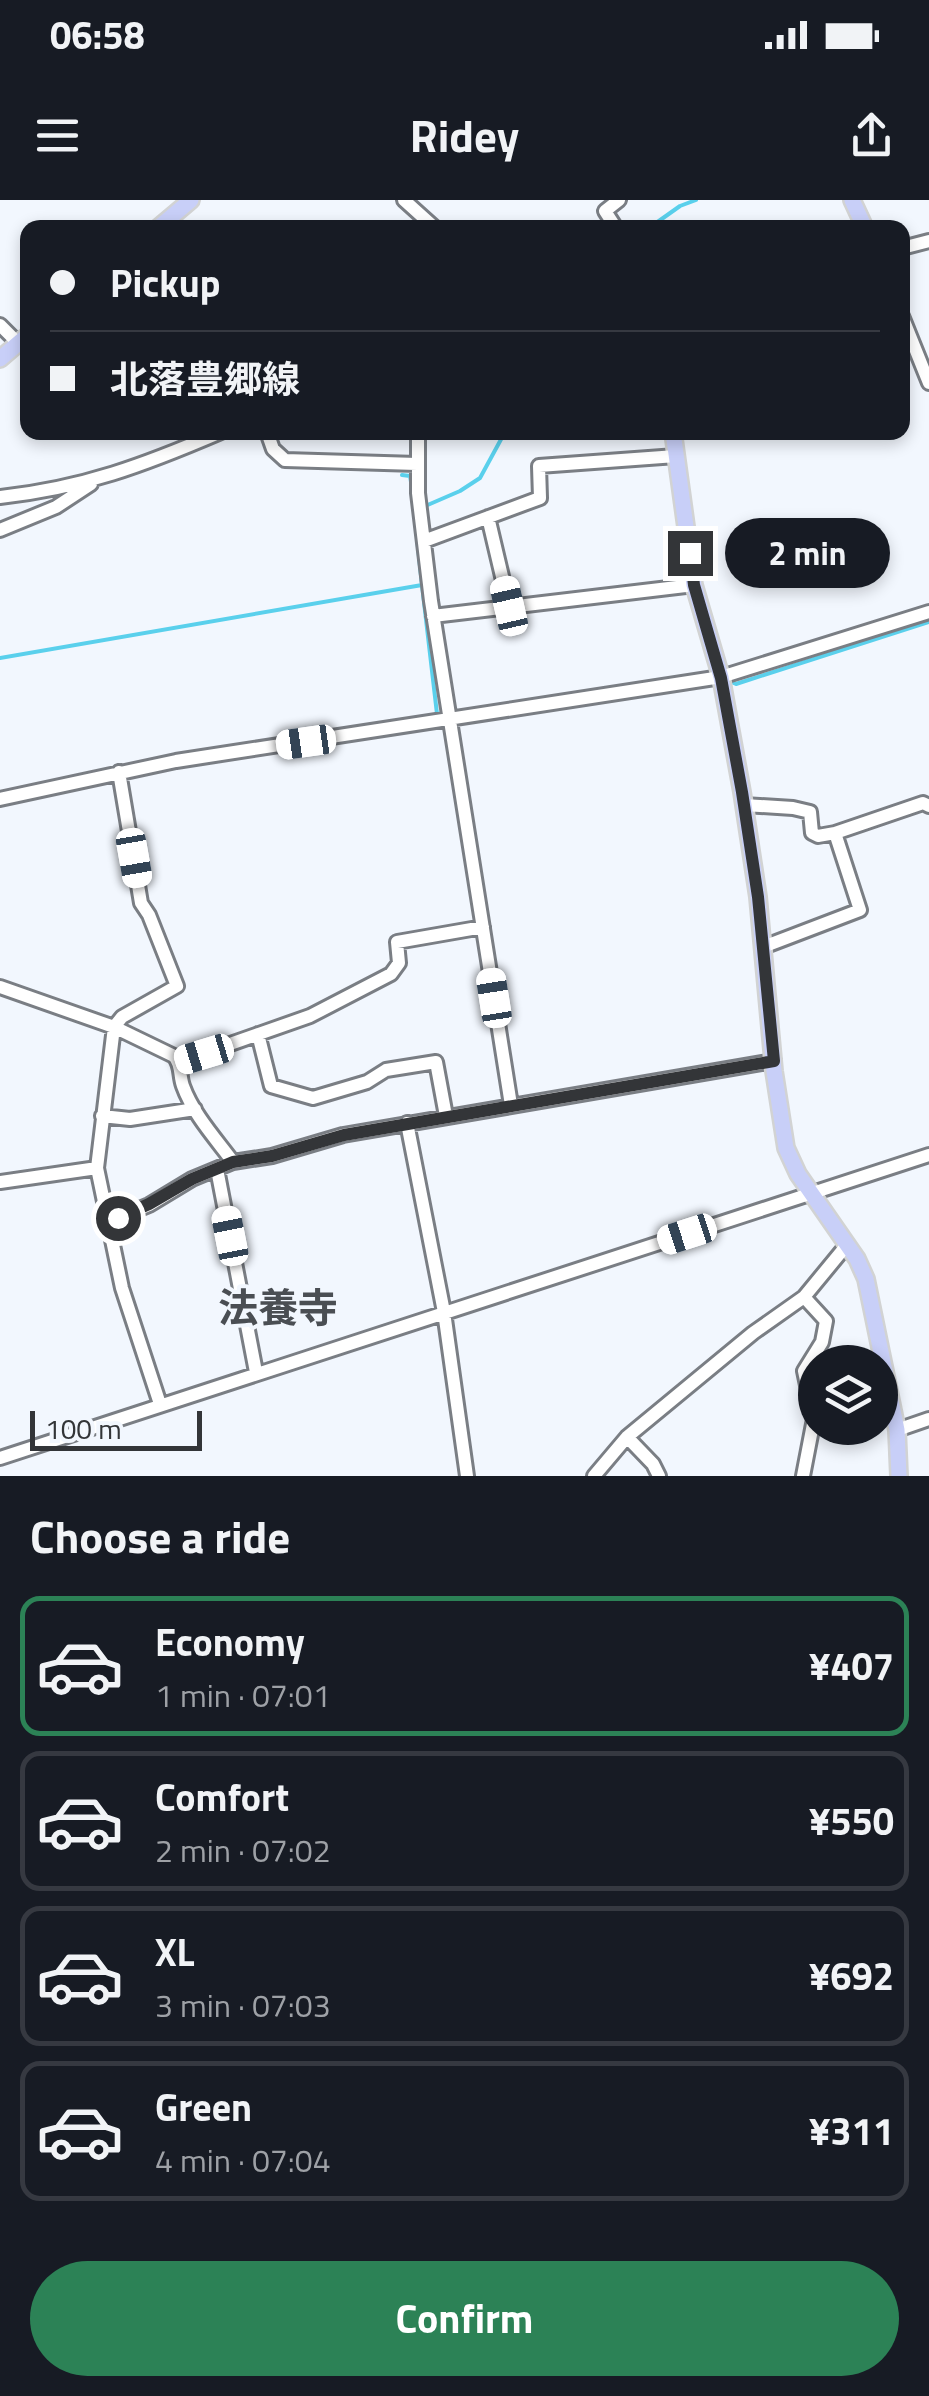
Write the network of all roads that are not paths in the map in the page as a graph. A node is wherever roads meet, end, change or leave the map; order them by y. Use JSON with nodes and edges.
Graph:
{"nodes":[{"id":1,"x":192,"y":200,"type":"edge"},
{"id":2,"x":404,"y":200,"type":"edge"},
{"id":3,"x":431,"y":200,"type":"edge"},
{"id":4,"x":620,"y":200,"type":"edge"},
{"id":5,"x":602,"y":206,"type":"edge"},
{"id":6,"x":417,"y":210,"type":"junction"},
{"id":7,"x":168,"y":220,"type":"edge"},
{"id":8,"x":427,"y":220,"type":"edge"},
{"id":9,"x":910,"y":336,"type":"edge"},
{"id":10,"x":20,"y":342,"type":"edge"},
{"id":11,"x":0,"y":358,"type":"edge"},
{"id":12,"x":929,"y":383,"type":"edge"},
{"id":13,"x":203,"y":440,"type":"edge"},
{"id":14,"x":270,"y":440,"type":"edge"},
{"id":15,"x":418,"y":440,"type":"edge"},
{"id":16,"x":674,"y":440,"type":"edge"},
{"id":17,"x":676,"y":456,"type":"junction"},
{"id":18,"x":417,"y":464,"type":"junction"},
{"id":19,"x":96,"y":481,"type":"junction"},
{"id":20,"x":0,"y":497,"type":"edge"},
{"id":21,"x":488,"y":517,"type":"junction"},
{"id":22,"x":0,"y":530,"type":"edge"},
{"id":23,"x":424,"y":541,"type":"junction"},
{"id":24,"x":694,"y":585,"type":"junction"},
{"id":25,"x":509,"y":606,"type":"junction"},
{"id":26,"x":929,"y":612,"type":"edge"},
{"id":27,"x":433,"y":616,"type":"junction"},
{"id":28,"x":721,"y":678,"type":"junction"},
{"id":29,"x":450,"y":720,"type":"junction"},
{"id":30,"x":120,"y":772,"type":"junction"},
{"id":31,"x":0,"y":799,"type":"edge"},
{"id":32,"x":744,"y":805,"type":"junction"},
{"id":33,"x":929,"y":806,"type":"edge"},
{"id":34,"x":835,"y":834,"type":"junction"},
{"id":35,"x":483,"y":927,"type":"junction"},
{"id":36,"x":763,"y":947,"type":"junction"},
{"id":37,"x":0,"y":987,"type":"edge"},
{"id":38,"x":114,"y":1028,"type":"junction"},
{"id":39,"x":258,"y":1034,"type":"junction"},
{"id":40,"x":774,"y":1061,"type":"junction"},
{"id":41,"x":180,"y":1062,"type":"junction"},
{"id":42,"x":511,"y":1105,"type":"junction"},
{"id":43,"x":195,"y":1109,"type":"junction"},
{"id":44,"x":102,"y":1116,"type":"junction"},
{"id":45,"x":446,"y":1116,"type":"junction"},
{"id":46,"x":407,"y":1123,"type":"junction"},
{"id":47,"x":929,"y":1155,"type":"edge"},
{"id":48,"x":233,"y":1162,"type":"junction"},
{"id":49,"x":97,"y":1168,"type":"junction"},
{"id":50,"x":216,"y":1169,"type":"junction"},
{"id":51,"x":0,"y":1182,"type":"edge"},
{"id":52,"x":810,"y":1194,"type":"junction"},
{"id":53,"x":108,"y":1222,"type":"junction"},
{"id":54,"x":846,"y":1246,"type":"junction"},
{"id":55,"x":804,"y":1296,"type":"junction"},
{"id":56,"x":444,"y":1312,"type":"junction"},
{"id":57,"x":880,"y":1345,"type":"edge"},
{"id":58,"x":256,"y":1372,"type":"junction"},
{"id":59,"x":160,"y":1404,"type":"junction"},
{"id":60,"x":929,"y":1420,"type":"edge"},
{"id":61,"x":898,"y":1430,"type":"edge"},
{"id":62,"x":628,"y":1436,"type":"junction"},
{"id":63,"x":898,"y":1445,"type":"edge"},
{"id":64,"x":0,"y":1458,"type":"edge"},
{"id":65,"x":467,"y":1476,"type":"edge"},
{"id":66,"x":594,"y":1476,"type":"edge"},
{"id":67,"x":659,"y":1476,"type":"edge"},
{"id":68,"x":803,"y":1476,"type":"edge"},
{"id":69,"x":899,"y":1476,"type":"edge"}],
"edges":[{"from":1,"to":7,"type":"main road"},
{"from":2,"to":6,"type":"street"},
{"from":3,"to":6,"type":"street"},
{"from":4,"to":5,"type":"street"},
{"from":6,"to":8,"type":"street"},
{"from":9,"to":12,"type":"street"},
{"from":10,"to":11,"type":"main road"},
{"from":13,"to":19,"type":"street"},
{"from":14,"to":18,"type":"street"},
{"from":15,"to":18,"type":"street"},
{"from":16,"to":17,"type":"main road"},
{"from":17,"to":21,"type":"street"},
{"from":17,"to":24,"type":"main road"},
{"from":18,"to":23,"type":"street"},
{"from":19,"to":20,"type":"street"},
{"from":19,"to":22,"type":"street"},
{"from":21,"to":23,"type":"street"},
{"from":21,"to":25,"type":"street"},
{"from":23,"to":27,"type":"street"},
{"from":24,"to":25,"type":"street"},
{"from":24,"to":28,"type":"main road"},
{"from":25,"to":27,"type":"street"},
{"from":26,"to":28,"type":"street"},
{"from":27,"to":29,"type":"street"},
{"from":28,"to":29,"type":"street"},
{"from":28,"to":32,"type":"main road"},
{"from":29,"to":30,"type":"street"},
{"from":29,"to":35,"type":"street"},
{"from":30,"to":31,"type":"street"},
{"from":30,"to":38,"type":"street"},
{"from":32,"to":34,"type":"street"},
{"from":32,"to":36,"type":"main road"},
{"from":33,"to":34,"type":"street"},
{"from":34,"to":36,"type":"street"},
{"from":35,"to":39,"type":"street"},
{"from":35,"to":42,"type":"street"},
{"from":36,"to":40,"type":"main road"},
{"from":37,"to":38,"type":"street"},
{"from":38,"to":41,"type":"street"},
{"from":38,"to":44,"type":"street"},
{"from":39,"to":41,"type":"street"},
{"from":39,"to":45,"type":"street"},
{"from":40,"to":42,"type":"street"},
{"from":40,"to":52,"type":"main road"},
{"from":41,"to":43,"type":"street"},
{"from":42,"to":45,"type":"street"},
{"from":43,"to":44,"type":"street"},
{"from":43,"to":48,"type":"street"},
{"from":44,"to":49,"type":"street"},
{"from":45,"to":46,"type":"street"},
{"from":46,"to":48,"type":"street"},
{"from":46,"to":56,"type":"street"},
{"from":47,"to":52,"type":"street"},
{"from":48,"to":50,"type":"street"},
{"from":49,"to":51,"type":"street"},
{"from":49,"to":53,"type":"street"},
{"from":50,"to":53,"type":"street"},
{"from":50,"to":58,"type":"street"},
{"from":52,"to":54,"type":"main road"},
{"from":52,"to":56,"type":"street"},
{"from":53,"to":59,"type":"street"},
{"from":54,"to":55,"type":"street"},
{"from":54,"to":57,"type":"main road"},
{"from":55,"to":62,"type":"street"},
{"from":55,"to":68,"type":"street"},
{"from":56,"to":58,"type":"street"},
{"from":56,"to":65,"type":"street"},
{"from":58,"to":59,"type":"street"},
{"from":59,"to":64,"type":"street"},
{"from":60,"to":61,"type":"street"},
{"from":62,"to":66,"type":"street"},
{"from":62,"to":67,"type":"street"},
{"from":63,"to":69,"type":"main road"}]}
